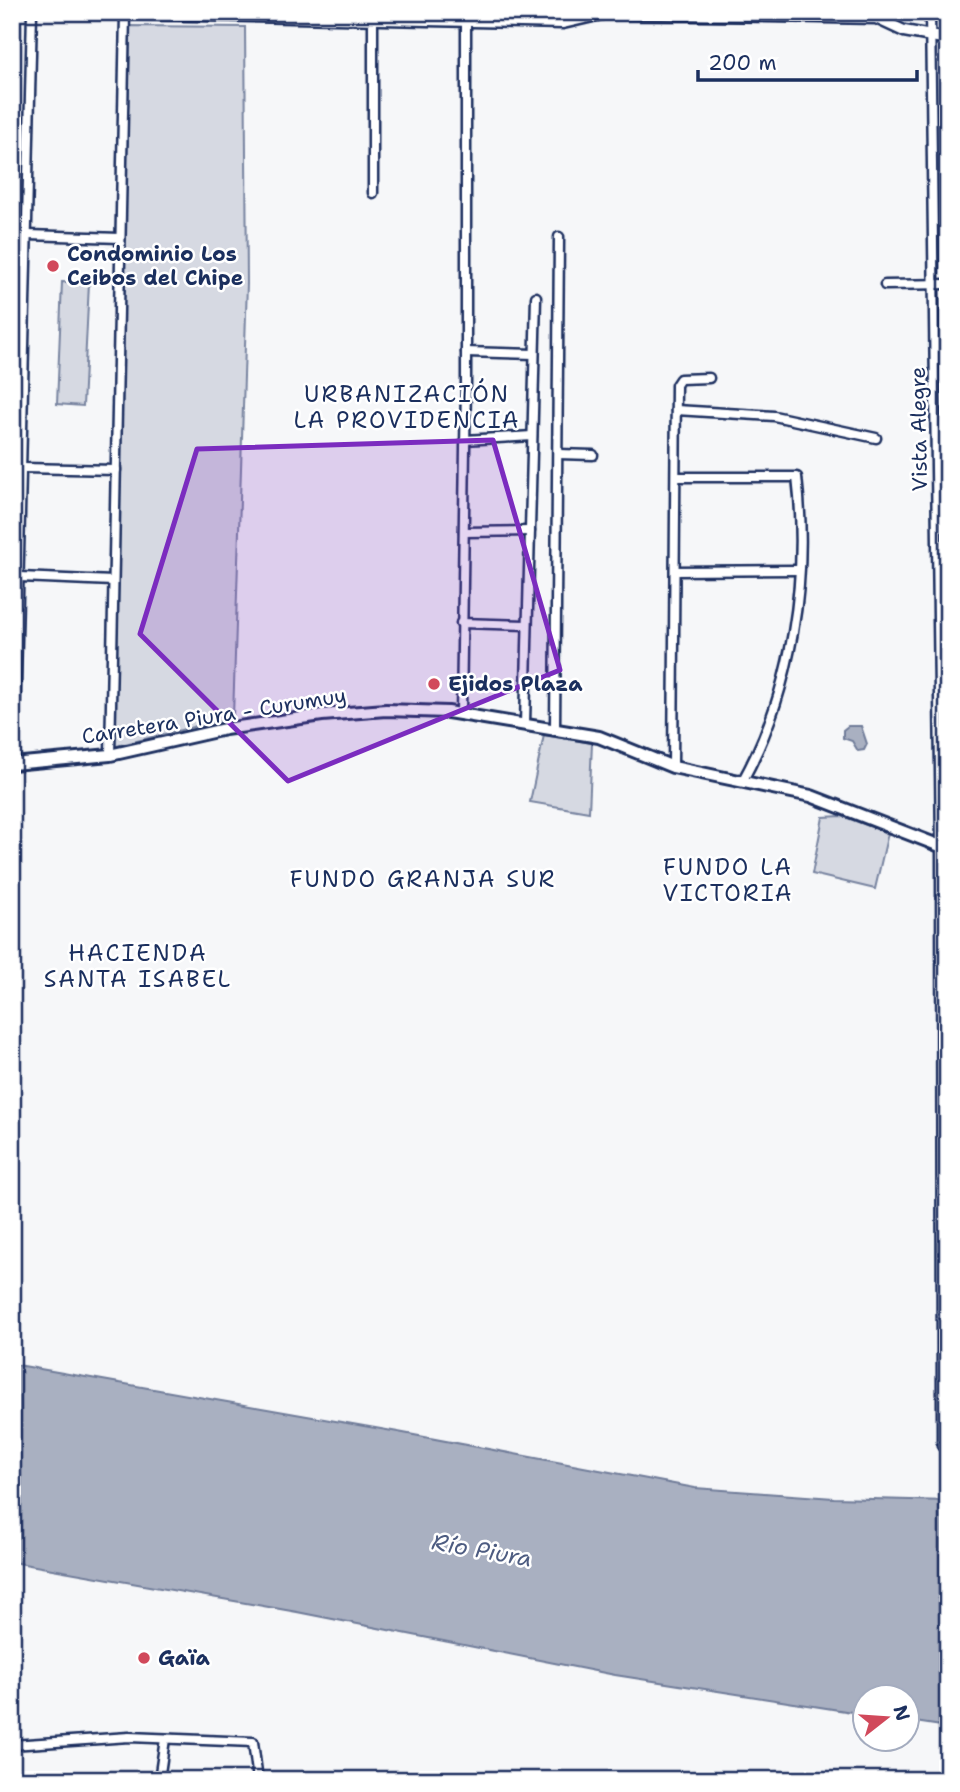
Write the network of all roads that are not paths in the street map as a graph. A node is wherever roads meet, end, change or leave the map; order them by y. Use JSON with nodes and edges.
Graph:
{"nodes":[{"id":1,"x":33,"y":12,"type":"edge"},
{"id":2,"x":68,"y":12,"type":"edge"},
{"id":3,"x":930,"y":12,"type":"edge"},
{"id":4,"x":691,"y":13,"type":"edge"},
{"id":5,"x":724,"y":13,"type":"edge"},
{"id":6,"x":125,"y":14,"type":"edge"},
{"id":7,"x":152,"y":14,"type":"edge"},
{"id":8,"x":591,"y":14,"type":"edge"},
{"id":9,"x":268,"y":15,"type":"edge"},
{"id":10,"x":876,"y":15,"type":"edge"},
{"id":11,"x":354,"y":16,"type":"edge"},
{"id":12,"x":414,"y":17,"type":"edge"},
{"id":13,"x":428,"y":17,"type":"edge"},
{"id":14,"x":373,"y":21,"type":"junction"},
{"id":15,"x":466,"y":22,"type":"junction"},
{"id":16,"x":931,"y":38,"type":"junction"},
{"id":17,"x":948,"y":39,"type":"edge"},
{"id":18,"x":373,"y":193,"type":"dead end"},
{"id":19,"x":28,"y":235,"type":"junction"},
{"id":20,"x":559,"y":237,"type":"dead end"},
{"id":21,"x":120,"y":238,"type":"junction"},
{"id":22,"x":935,"y":284,"type":"junction"},
{"id":23,"x":948,"y":284,"type":"edge"},
{"id":24,"x":885,"y":285,"type":"dead end"},
{"id":25,"x":536,"y":296,"type":"dead end"},
{"id":26,"x":466,"y":352,"type":"junction"},
{"id":27,"x":534,"y":354,"type":"junction"},
{"id":28,"x":709,"y":378,"type":"dead end"},
{"id":29,"x":676,"y":410,"type":"junction"},
{"id":30,"x":532,"y":436,"type":"junction"},
{"id":31,"x":876,"y":438,"type":"dead end"},
{"id":32,"x":465,"y":440,"type":"junction"},
{"id":33,"x":558,"y":454,"type":"junction"},
{"id":34,"x":593,"y":455,"type":"dead end"},
{"id":35,"x":23,"y":468,"type":"junction"},
{"id":36,"x":116,"y":470,"type":"junction"},
{"id":37,"x":677,"y":478,"type":"junction"},
{"id":38,"x":530,"y":531,"type":"junction"},
{"id":39,"x":464,"y":532,"type":"junction"},
{"id":40,"x":799,"y":570,"type":"junction"},
{"id":41,"x":676,"y":571,"type":"junction"},
{"id":42,"x":20,"y":577,"type":"junction"},
{"id":43,"x":113,"y":581,"type":"junction"},
{"id":44,"x":461,"y":623,"type":"junction"},
{"id":45,"x":526,"y":625,"type":"junction"},
{"id":46,"x":461,"y":713,"type":"junction"},
{"id":47,"x":525,"y":724,"type":"junction"},
{"id":48,"x":555,"y":730,"type":"junction"},
{"id":49,"x":110,"y":755,"type":"junction"},
{"id":50,"x":13,"y":764,"type":"edge"},
{"id":51,"x":673,"y":766,"type":"junction"},
{"id":52,"x":743,"y":780,"type":"junction"},
{"id":53,"x":944,"y":847,"type":"edge"},
{"id":54,"x":942,"y":1446,"type":"dead end"},
{"id":55,"x":165,"y":1739,"type":"junction"},
{"id":56,"x":12,"y":1745,"type":"edge"},
{"id":57,"x":159,"y":1780,"type":"edge"},
{"id":58,"x":258,"y":1780,"type":"edge"}],
"edges":[{"from":1,"to":19,"type":"street"},
{"from":2,"to":6,"type":"street"},
{"from":3,"to":16,"type":"street","name":"Vista Alegre"},
{"from":4,"to":5,"type":"street"},
{"from":4,"to":8,"type":"street"},
{"from":5,"to":10,"type":"street"},
{"from":6,"to":7,"type":"street"},
{"from":6,"to":21,"type":"street"},
{"from":7,"to":9,"type":"street"},
{"from":8,"to":15,"type":"street"},
{"from":9,"to":11,"type":"street"},
{"from":10,"to":16,"type":"street"},
{"from":11,"to":14,"type":"street"},
{"from":12,"to":13,"type":"street"},
{"from":12,"to":14,"type":"street"},
{"from":13,"to":15,"type":"street"},
{"from":14,"to":18,"type":"street"},
{"from":15,"to":26,"type":"street"},
{"from":16,"to":17,"type":"street"},
{"from":16,"to":22,"type":"street","name":"Vista Alegre"},
{"from":19,"to":21,"type":"street"},
{"from":19,"to":35,"type":"street"},
{"from":20,"to":33,"type":"street"},
{"from":21,"to":36,"type":"street"},
{"from":22,"to":23,"type":"street"},
{"from":22,"to":24,"type":"street"},
{"from":22,"to":53,"type":"street","name":"Vista Alegre"},
{"from":25,"to":27,"type":"street"},
{"from":26,"to":27,"type":"street"},
{"from":26,"to":32,"type":"street"},
{"from":27,"to":30,"type":"street"},
{"from":28,"to":29,"type":"street"},
{"from":29,"to":31,"type":"street"},
{"from":29,"to":37,"type":"street"},
{"from":30,"to":32,"type":"street"},
{"from":30,"to":38,"type":"street"},
{"from":32,"to":39,"type":"street"},
{"from":33,"to":34,"type":"street"},
{"from":33,"to":48,"type":"street"},
{"from":35,"to":36,"type":"street"},
{"from":35,"to":42,"type":"street"},
{"from":36,"to":43,"type":"street"},
{"from":37,"to":40,"type":"street"},
{"from":37,"to":41,"type":"street"},
{"from":38,"to":39,"type":"street"},
{"from":38,"to":45,"type":"street"},
{"from":39,"to":44,"type":"street"},
{"from":40,"to":41,"type":"street"},
{"from":40,"to":52,"type":"street"},
{"from":41,"to":51,"type":"street"},
{"from":42,"to":43,"type":"street"},
{"from":42,"to":50,"type":"street"},
{"from":43,"to":49,"type":"street"},
{"from":44,"to":45,"type":"street"},
{"from":44,"to":46,"type":"street"},
{"from":45,"to":47,"type":"street"},
{"from":46,"to":47,"type":"main road","name":"Carretera Piura - Curumuy"},
{"from":46,"to":49,"type":"main road","name":"Carretera Piura - Curumuy"},
{"from":47,"to":48,"type":"main road","name":"Carretera Piura - Curumuy"},
{"from":48,"to":51,"type":"main road","name":"Carretera Piura - Curumuy"},
{"from":49,"to":50,"type":"main road","name":"Carretera Piura - Curumuy"},
{"from":51,"to":52,"type":"main road","name":"Carretera Piura - Curumuy"},
{"from":52,"to":53,"type":"main road","name":"Carretera Piura - Curumuy"},
{"from":53,"to":54,"type":"street","name":"Vista Alegre"},
{"from":55,"to":56,"type":"street"},
{"from":55,"to":57,"type":"street"},
{"from":55,"to":58,"type":"street"}]}
